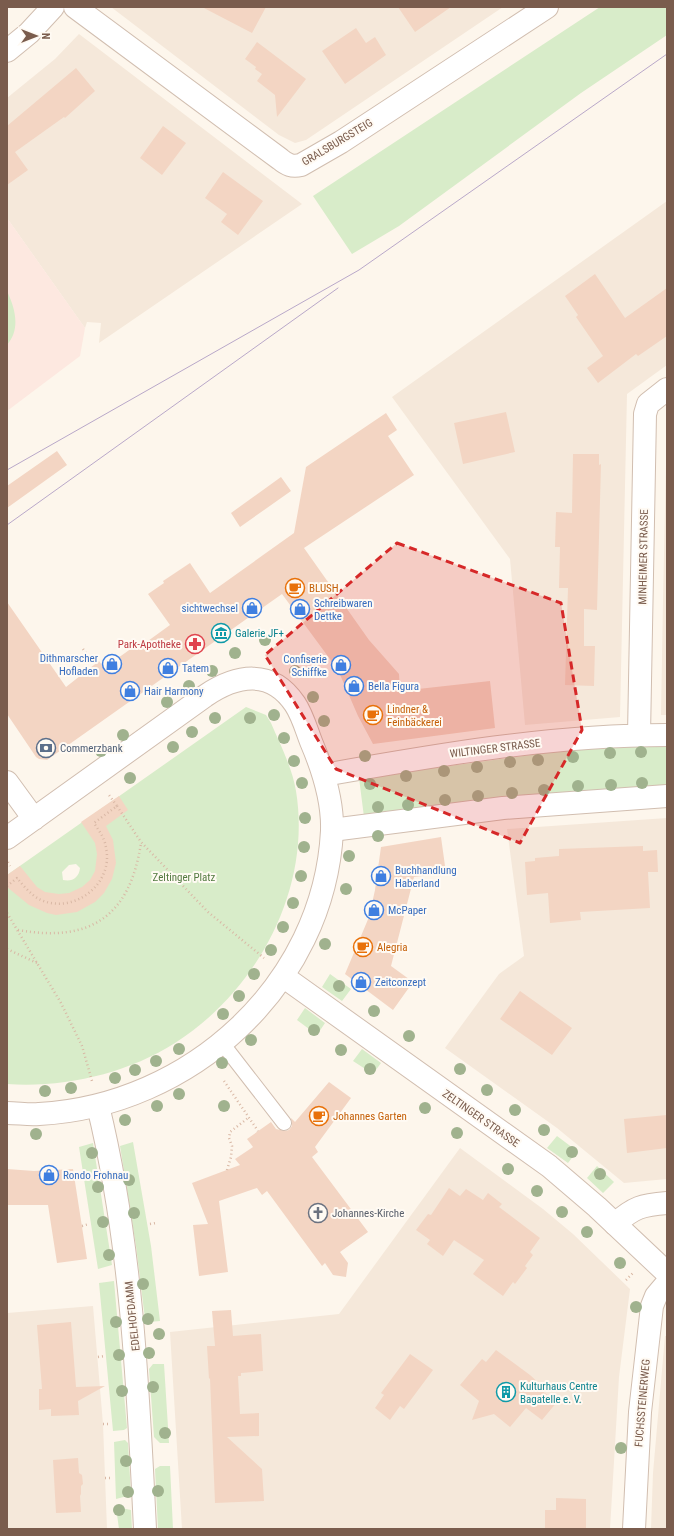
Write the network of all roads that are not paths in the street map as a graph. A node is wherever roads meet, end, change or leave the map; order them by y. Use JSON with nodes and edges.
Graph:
{"nodes":[{"id":1,"x":53,"y":7,"type":"edge"},
{"id":2,"x":75,"y":7,"type":"edge"},
{"id":3,"x":547,"y":7,"type":"edge"},
{"id":4,"x":7,"y":51,"type":"edge"},
{"id":5,"x":667,"y":389,"type":"edge"},
{"id":6,"x":639,"y":735,"type":"junction"},
{"id":7,"x":667,"y":735,"type":"edge"},
{"id":8,"x":324,"y":775,"type":"junction"},
{"id":9,"x":7,"y":782,"type":"edge"},
{"id":10,"x":667,"y":796,"type":"edge"},
{"id":11,"x":34,"y":819,"type":"junction"},
{"id":12,"x":332,"y":830,"type":"junction"},
{"id":13,"x":7,"y":838,"type":"edge"},
{"id":14,"x":284,"y":977,"type":"junction"},
{"id":15,"x":222,"y":1042,"type":"junction"},
{"id":16,"x":98,"y":1106,"type":"junction"},
{"id":17,"x":7,"y":1113,"type":"edge"},
{"id":18,"x":284,"y":1123,"type":"dead end"},
{"id":19,"x":667,"y":1203,"type":"edge"},
{"id":20,"x":615,"y":1224,"type":"junction"},
{"id":21,"x":667,"y":1273,"type":"edge"},
{"id":22,"x":667,"y":1283,"type":"edge"},
{"id":23,"x":145,"y":1529,"type":"edge"},
{"id":24,"x":634,"y":1529,"type":"edge"}],
"edges":[{"from":1,"to":4,"type":"street"},
{"from":2,"to":3,"type":"street","name":"GRALSBURGSTEIG"},
{"from":5,"to":6,"type":"street","name":"MINHEIMER STRASSE"},
{"from":6,"to":7,"type":"street","name":"WILTINGER STRASSE"},
{"from":6,"to":8,"type":"street","name":"WILTINGER STRASSE"},
{"from":8,"to":11,"type":"street"},
{"from":8,"to":12,"type":"street"},
{"from":9,"to":11,"type":"street"},
{"from":10,"to":12,"type":"street"},
{"from":11,"to":13,"type":"street"},
{"from":12,"to":14,"type":"street"},
{"from":14,"to":15,"type":"street"},
{"from":14,"to":20,"type":"street","name":"ZELTINGER STRASSE"},
{"from":15,"to":16,"type":"street"},
{"from":15,"to":18,"type":"lane"},
{"from":16,"to":17,"type":"street"},
{"from":16,"to":23,"type":"street","name":"EDELHOFDAMM"},
{"from":19,"to":20,"type":"street"},
{"from":20,"to":21,"type":"street","name":"ZELTINGER STRASSE"},
{"from":22,"to":24,"type":"street","name":"FUCHSSTEINERWEG"}]}
